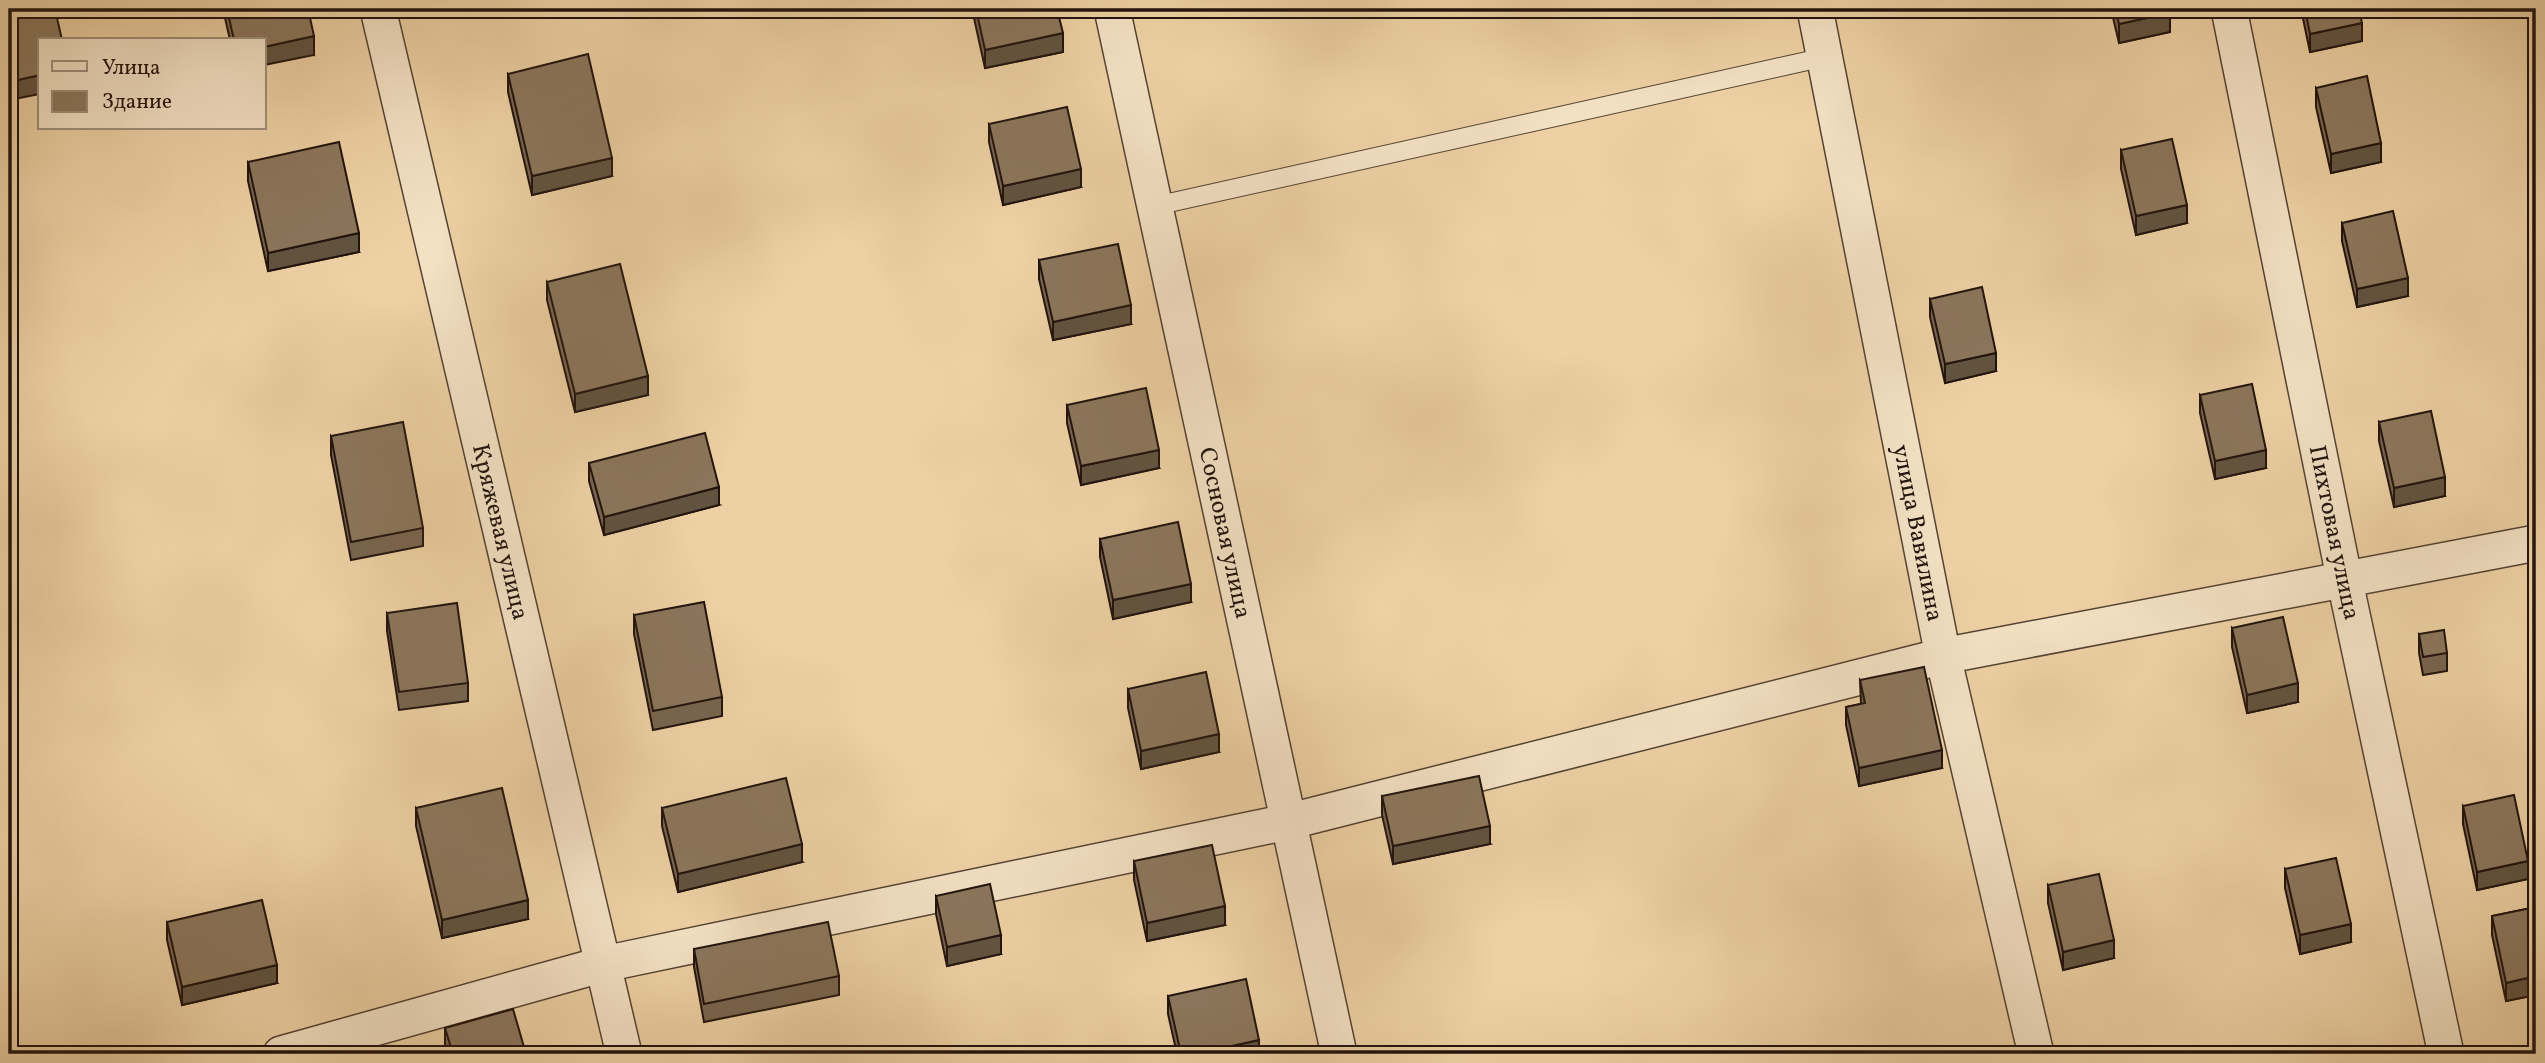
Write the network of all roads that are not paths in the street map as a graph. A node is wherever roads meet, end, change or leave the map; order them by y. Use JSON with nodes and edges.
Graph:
{"nodes":[{"id":1,"x":378,"y":9,"type":"edge"},
{"id":2,"x":1112,"y":9,"type":"edge"},
{"id":3,"x":1815,"y":9,"type":"edge"},
{"id":4,"x":2229,"y":9,"type":"edge"},
{"id":5,"x":1825,"y":57,"type":"junction"},
{"id":6,"x":1155,"y":206,"type":"junction"},
{"id":7,"x":2536,"y":543,"type":"edge"},
{"id":8,"x":2344,"y":577,"type":"junction"},
{"id":9,"x":1943,"y":656,"type":"junction"},
{"id":10,"x":1287,"y":822,"type":"junction"},
{"id":11,"x":604,"y":964,"type":"junction"},
{"id":12,"x":281,"y":1054,"type":"edge"},
{"id":13,"x":624,"y":1054,"type":"edge"},
{"id":14,"x":1339,"y":1054,"type":"edge"},
{"id":15,"x":2036,"y":1054,"type":"edge"},
{"id":16,"x":2446,"y":1054,"type":"edge"}],
"edges":[{"from":1,"to":11,"type":"street","name":"Кряжевая улица"},
{"from":2,"to":6,"type":"street","name":"Сосновая улица"},
{"from":3,"to":5,"type":"street","name":"улица Вавилина"},
{"from":4,"to":8,"type":"street","name":"Пихтовая улица"},
{"from":5,"to":6,"type":"lane"},
{"from":5,"to":9,"type":"street","name":"улица Вавилина"},
{"from":6,"to":10,"type":"street","name":"Сосновая улица"},
{"from":7,"to":8,"type":"street"},
{"from":8,"to":9,"type":"street"},
{"from":8,"to":16,"type":"street","name":"Пихтовая улица"},
{"from":9,"to":10,"type":"street"},
{"from":9,"to":15,"type":"street","name":"улица Вавилина"},
{"from":10,"to":11,"type":"street"},
{"from":10,"to":14,"type":"street","name":"Сосновая улица"},
{"from":11,"to":12,"type":"street"},
{"from":11,"to":13,"type":"street","name":"Кряжевая улица"}]}
